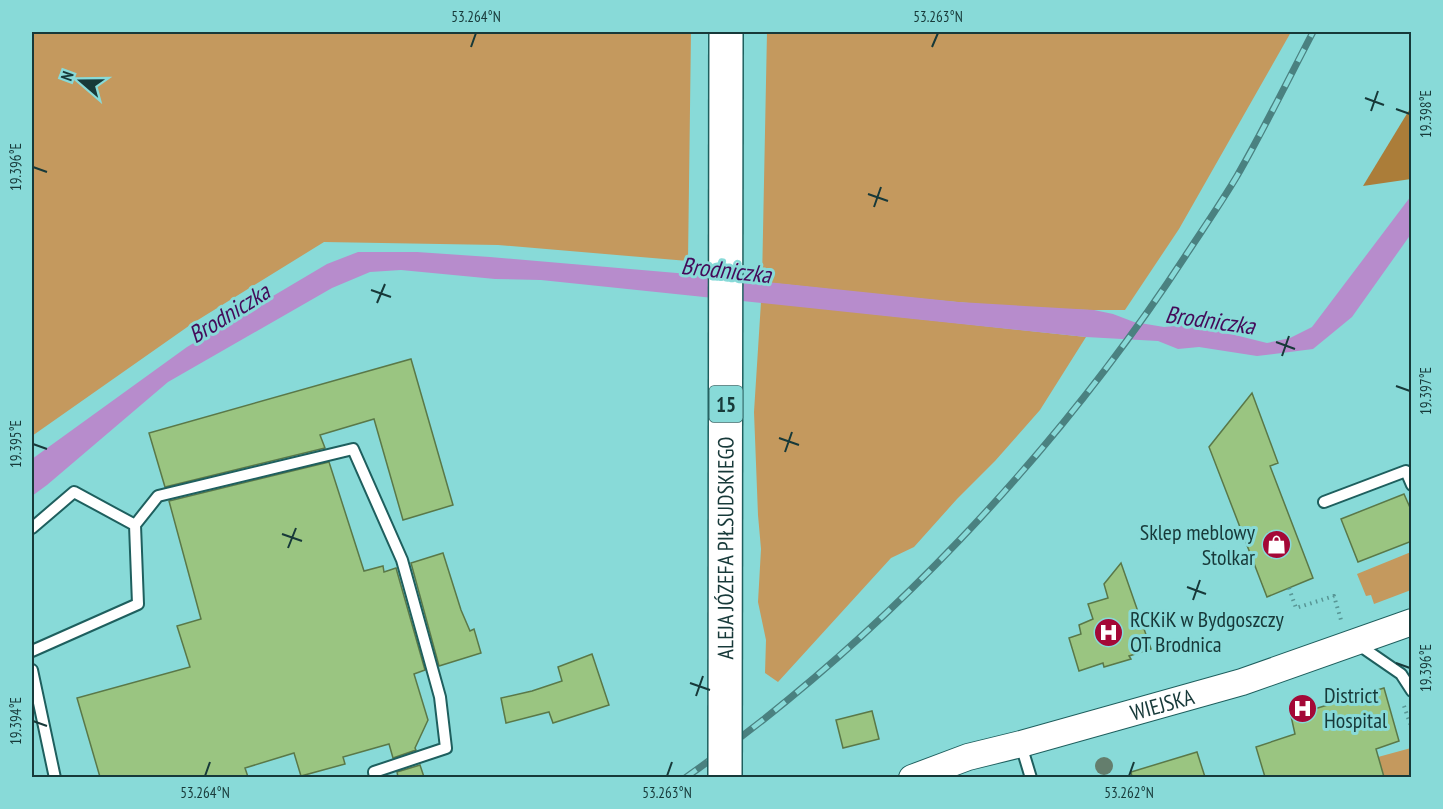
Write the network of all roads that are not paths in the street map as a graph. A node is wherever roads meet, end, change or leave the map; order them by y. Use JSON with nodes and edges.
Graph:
{"nodes":[{"id":1,"x":726,"y":32,"type":"edge"},
{"id":2,"x":1412,"y":485,"type":"edge"},
{"id":3,"x":1324,"y":502,"type":"dead end"},
{"id":4,"x":135,"y":525,"type":"junction"},
{"id":5,"x":32,"y":528,"type":"edge"},
{"id":6,"x":1412,"y":622,"type":"edge"},
{"id":7,"x":1349,"y":634,"type":"junction"},
{"id":8,"x":32,"y":651,"type":"edge"},
{"id":9,"x":32,"y":670,"type":"edge"},
{"id":10,"x":1412,"y":691,"type":"edge"},
{"id":11,"x":1021,"y":744,"type":"junction"},
{"id":12,"x":56,"y":777,"type":"edge"},
{"id":13,"x":375,"y":777,"type":"edge"},
{"id":14,"x":725,"y":777,"type":"edge"},
{"id":15,"x":912,"y":777,"type":"edge"},
{"id":16,"x":1031,"y":777,"type":"edge"}],
"edges":[{"from":1,"to":14,"type":"main road","name":"ALEJA JÓZEFA PIŁSUDSKIEGO","number":"15","bridge":true},
{"from":2,"to":3,"type":"lane"},
{"from":4,"to":5,"type":"lane"},
{"from":4,"to":8,"type":"lane"},
{"from":4,"to":13,"type":"lane"},
{"from":6,"to":7,"type":"street","name":"WIEJSKA"},
{"from":7,"to":10,"type":"lane"},
{"from":7,"to":11,"type":"street","name":"WIEJSKA"},
{"from":9,"to":12,"type":"lane"},
{"from":11,"to":15,"type":"street","name":"WIEJSKA"},
{"from":11,"to":16,"type":"lane"}]}
